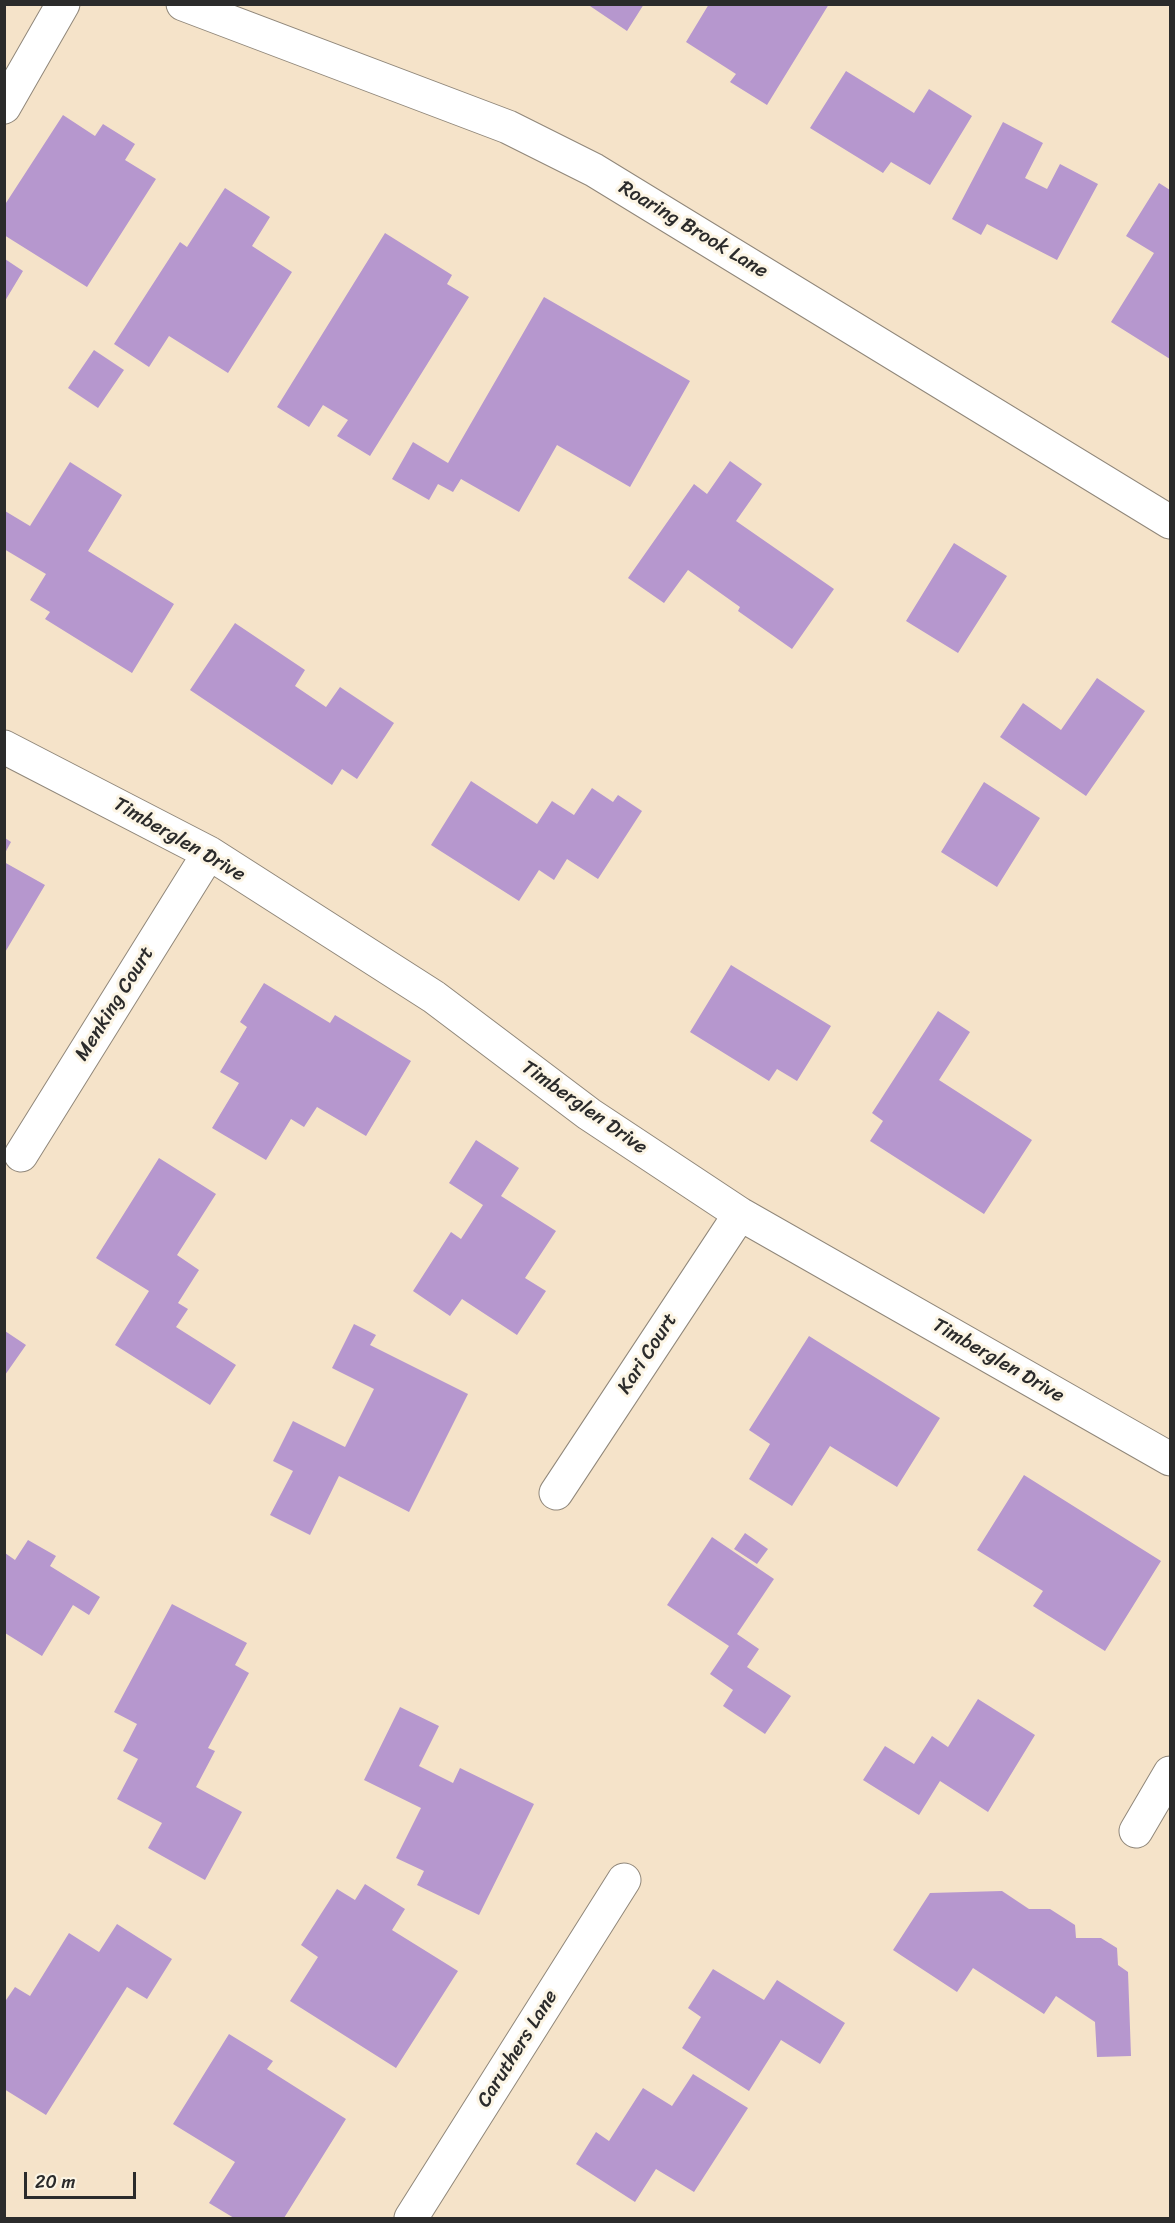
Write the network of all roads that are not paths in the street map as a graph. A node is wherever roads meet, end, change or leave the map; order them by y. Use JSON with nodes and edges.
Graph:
{"nodes":[{"id":1,"x":63,"y":4,"type":"edge"},
{"id":2,"x":183,"y":4,"type":"edge"},
{"id":3,"x":4,"y":107,"type":"edge"},
{"id":4,"x":1170,"y":522,"type":"edge"},
{"id":5,"x":4,"y":747,"type":"edge"},
{"id":6,"x":209,"y":854,"type":"junction"},
{"id":7,"x":21,"y":1155,"type":"dead end"},
{"id":8,"x":740,"y":1214,"type":"junction"},
{"id":9,"x":1170,"y":1459,"type":"edge"},
{"id":10,"x":556,"y":1493,"type":"dead end"},
{"id":11,"x":1170,"y":1773,"type":"edge"},
{"id":12,"x":1136,"y":1831,"type":"dead end"},
{"id":13,"x":624,"y":1880,"type":"dead end"},
{"id":14,"x":411,"y":2218,"type":"edge"}],
"edges":[{"from":1,"to":3,"type":"street"},
{"from":2,"to":4,"type":"street","name":"Roaring Brook Lane"},
{"from":5,"to":6,"type":"street","name":"Timberglen Drive"},
{"from":6,"to":7,"type":"street","name":"Menking Court"},
{"from":6,"to":8,"type":"street","name":"Timberglen Drive"},
{"from":8,"to":9,"type":"street","name":"Timberglen Drive"},
{"from":8,"to":10,"type":"street","name":"Kari Court"},
{"from":11,"to":12,"type":"street"},
{"from":13,"to":14,"type":"street","name":"Caruthers Lane"}]}
